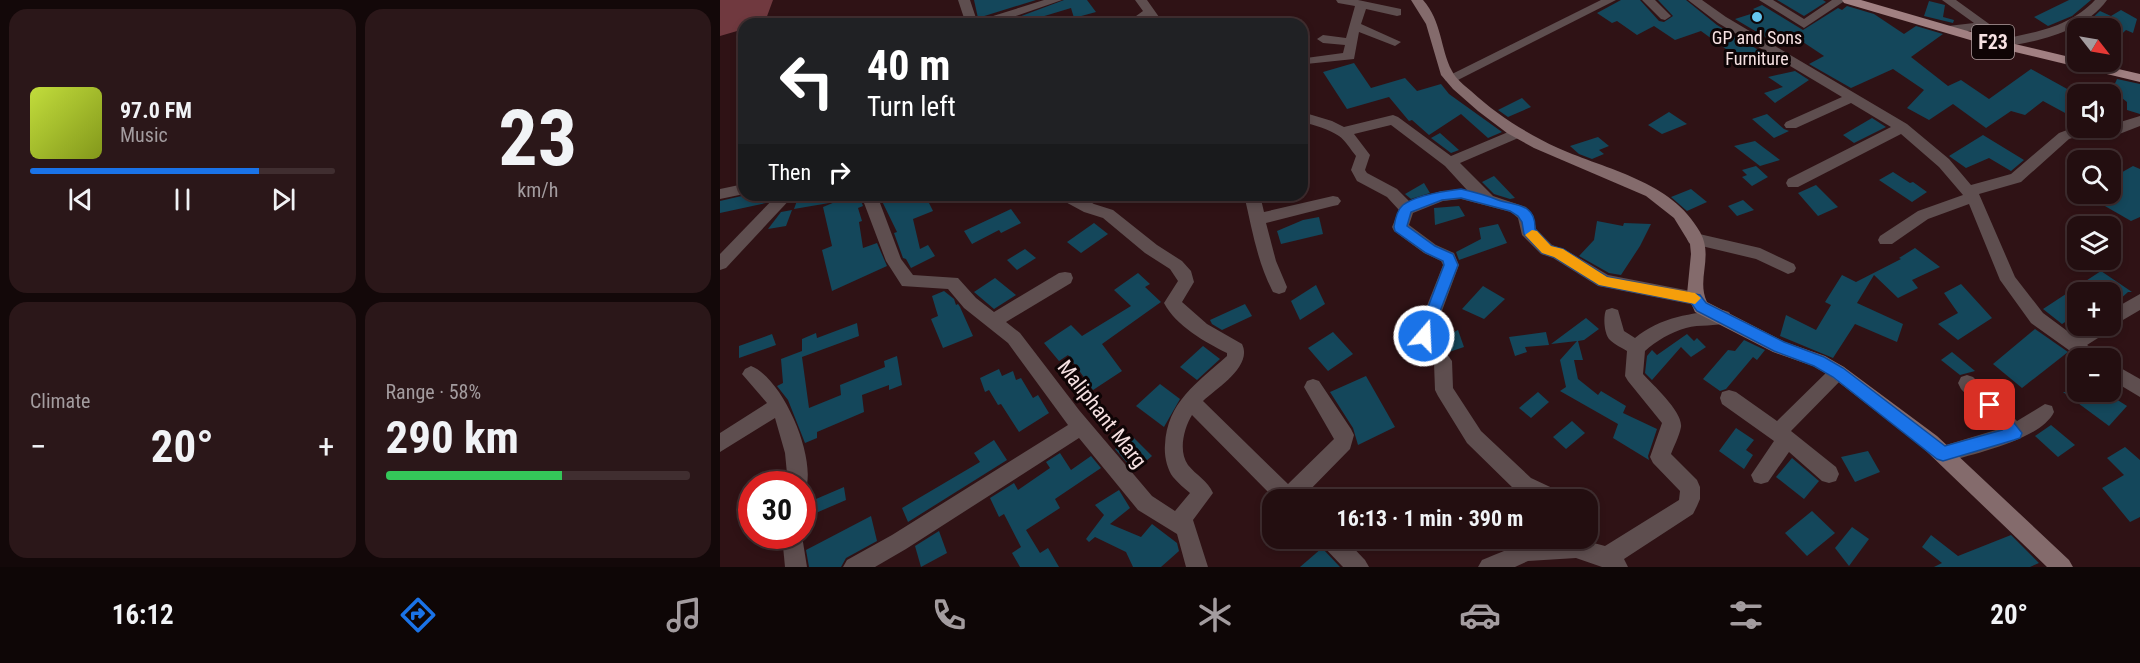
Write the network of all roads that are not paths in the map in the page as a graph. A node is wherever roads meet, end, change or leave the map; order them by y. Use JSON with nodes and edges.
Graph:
{"nodes":[{"id":1,"x":964,"y":0,"type":"edge"},
{"id":2,"x":1056,"y":0,"type":"edge"},
{"id":3,"x":1141,"y":0,"type":"edge"},
{"id":4,"x":1342,"y":0,"type":"edge"},
{"id":5,"x":1417,"y":0,"type":"edge"},
{"id":6,"x":1610,"y":0,"type":"edge"},
{"id":7,"x":1648,"y":0,"type":"edge"},
{"id":8,"x":1694,"y":0,"type":"edge"},
{"id":9,"x":1765,"y":0,"type":"edge"},
{"id":10,"x":1840,"y":0,"type":"edge"},
{"id":11,"x":1848,"y":0,"type":"edge"},
{"id":12,"x":1948,"y":0,"type":"edge"},
{"id":13,"x":2101,"y":0,"type":"edge"},
{"id":14,"x":1362,"y":5,"type":"junction"},
{"id":15,"x":1148,"y":12,"type":"junction"},
{"id":16,"x":1397,"y":12,"type":"dead end"},
{"id":17,"x":1665,"y":15,"type":"dead end"},
{"id":18,"x":970,"y":18,"type":"edge"},
{"id":19,"x":1000,"y":18,"type":"edge"},
{"id":20,"x":1140,"y":18,"type":"edge"},
{"id":21,"x":1153,"y":18,"type":"edge"},
{"id":22,"x":1354,"y":26,"type":"junction"},
{"id":23,"x":1952,"y":29,"type":"junction"},
{"id":24,"x":1323,"y":39,"type":"dead end"},
{"id":25,"x":1350,"y":42,"type":"junction"},
{"id":26,"x":1395,"y":42,"type":"dead end"},
{"id":27,"x":1998,"y":44,"type":"junction"},
{"id":28,"x":1311,"y":61,"type":"dead end"},
{"id":29,"x":1451,"y":78,"type":"junction"},
{"id":30,"x":2140,"y":78,"type":"edge"},
{"id":31,"x":1853,"y":97,"type":"junction"},
{"id":32,"x":1308,"y":119,"type":"edge"},
{"id":33,"x":2140,"y":121,"type":"edge"},
{"id":34,"x":1791,"y":125,"type":"dead end"},
{"id":35,"x":1902,"y":127,"type":"junction"},
{"id":36,"x":1344,"y":132,"type":"junction"},
{"id":37,"x":1518,"y":133,"type":"junction"},
{"id":38,"x":1450,"y":162,"type":"junction"},
{"id":39,"x":1793,"y":183,"type":"dead end"},
{"id":40,"x":738,"y":190,"type":"edge"},
{"id":41,"x":720,"y":194,"type":"edge"},
{"id":42,"x":1971,"y":194,"type":"junction"},
{"id":43,"x":1486,"y":199,"type":"junction"},
{"id":44,"x":780,"y":201,"type":"edge"},
{"id":45,"x":871,"y":201,"type":"edge"},
{"id":46,"x":1079,"y":201,"type":"edge"},
{"id":47,"x":1254,"y":201,"type":"edge"},
{"id":48,"x":1333,"y":201,"type":"dead end"},
{"id":49,"x":1407,"y":209,"type":"junction"},
{"id":50,"x":1258,"y":219,"type":"junction"},
{"id":51,"x":1695,"y":239,"type":"junction"},
{"id":52,"x":1886,"y":240,"type":"dead end"},
{"id":53,"x":720,"y":264,"type":"edge"},
{"id":54,"x":1788,"y":268,"type":"dead end"},
{"id":55,"x":1065,"y":278,"type":"dead end"},
{"id":56,"x":1279,"y":287,"type":"dead end"},
{"id":57,"x":1695,"y":298,"type":"junction"},
{"id":58,"x":2140,"y":301,"type":"edge"},
{"id":59,"x":2121,"y":313,"type":"edge"},
{"id":60,"x":1612,"y":315,"type":"dead end"},
{"id":61,"x":1723,"y":318,"type":"junction"},
{"id":62,"x":994,"y":321,"type":"junction"},
{"id":63,"x":2087,"y":336,"type":"edge"},
{"id":64,"x":2073,"y":345,"type":"junction"},
{"id":65,"x":1636,"y":348,"type":"junction"},
{"id":66,"x":2078,"y":348,"type":"edge"},
{"id":67,"x":1838,"y":372,"type":"junction"},
{"id":68,"x":751,"y":374,"type":"dead end"},
{"id":69,"x":2121,"y":376,"type":"edge"},
{"id":70,"x":1967,"y":383,"type":"dead end"},
{"id":71,"x":1313,"y":387,"type":"dead end"},
{"id":72,"x":2140,"y":389,"type":"edge"},
{"id":73,"x":1729,"y":398,"type":"dead end"},
{"id":74,"x":1190,"y":400,"type":"junction"},
{"id":75,"x":779,"y":405,"type":"junction"},
{"id":76,"x":2045,"y":412,"type":"dead end"},
{"id":77,"x":1082,"y":426,"type":"junction"},
{"id":78,"x":2014,"y":433,"type":"junction"},
{"id":79,"x":1782,"y":435,"type":"junction"},
{"id":80,"x":720,"y":443,"type":"edge"},
{"id":81,"x":1943,"y":454,"type":"junction"},
{"id":82,"x":798,"y":471,"type":"edge"},
{"id":83,"x":1829,"y":474,"type":"dead end"},
{"id":84,"x":1761,"y":475,"type":"dead end"},
{"id":85,"x":1280,"y":489,"type":"edge"},
{"id":86,"x":1298,"y":489,"type":"edge"},
{"id":87,"x":1533,"y":489,"type":"edge"},
{"id":88,"x":1184,"y":520,"type":"junction"},
{"id":89,"x":794,"y":549,"type":"edge"},
{"id":90,"x":1340,"y":549,"type":"edge"},
{"id":91,"x":1600,"y":554,"type":"edge"},
{"id":92,"x":796,"y":567,"type":"edge"},
{"id":93,"x":854,"y":567,"type":"edge"},
{"id":94,"x":1197,"y":567,"type":"edge"},
{"id":95,"x":1358,"y":567,"type":"edge"},
{"id":96,"x":1489,"y":567,"type":"edge"},
{"id":97,"x":2062,"y":567,"type":"edge"}],
"edges":[{"from":1,"to":18,"type":"street"},
{"from":2,"to":19,"type":"street"},
{"from":3,"to":15,"type":"street"},
{"from":4,"to":14,"type":"street"},
{"from":5,"to":29,"type":"main road"},
{"from":6,"to":29,"type":"street"},
{"from":7,"to":17,"type":"street"},
{"from":8,"to":31,"type":"street"},
{"from":9,"to":10,"type":"street"},
{"from":11,"to":23,"type":"main road","number":"F23"},
{"from":12,"to":23,"type":"street"},
{"from":13,"to":27,"type":"street"},
{"from":14,"to":16,"type":"street"},
{"from":14,"to":22,"type":"street"},
{"from":15,"to":20,"type":"street"},
{"from":15,"to":21,"type":"street"},
{"from":22,"to":25,"type":"street"},
{"from":22,"to":26,"type":"street"},
{"from":23,"to":27,"type":"main road","number":"F23"},
{"from":24,"to":25,"type":"street"},
{"from":25,"to":28,"type":"street"},
{"from":27,"to":30,"type":"main road","number":"F23"},
{"from":29,"to":37,"type":"main road"},
{"from":31,"to":34,"type":"street"},
{"from":31,"to":35,"type":"street"},
{"from":32,"to":36,"type":"street"},
{"from":33,"to":42,"type":"street"},
{"from":35,"to":39,"type":"street"},
{"from":35,"to":42,"type":"street"},
{"from":36,"to":38,"type":"street"},
{"from":36,"to":49,"type":"street"},
{"from":37,"to":38,"type":"street"},
{"from":37,"to":51,"type":"main road"},
{"from":38,"to":43,"type":"street"},
{"from":40,"to":41,"type":"street"},
{"from":42,"to":52,"type":"street"},
{"from":42,"to":64,"type":"street"},
{"from":43,"to":49,"type":"street"},
{"from":43,"to":57,"type":"street"},
{"from":44,"to":53,"type":"street"},
{"from":45,"to":62,"type":"street","name":"Maliphant Marg"},
{"from":46,"to":74,"type":"street","name":"Maliphant Marg"},
{"from":47,"to":50,"type":"street"},
{"from":48,"to":50,"type":"street"},
{"from":49,"to":87,"type":"street"},
{"from":50,"to":56,"type":"street"},
{"from":51,"to":54,"type":"street"},
{"from":51,"to":57,"type":"main road"},
{"from":55,"to":62,"type":"street"},
{"from":57,"to":61,"type":"main road"},
{"from":58,"to":59,"type":"street"},
{"from":60,"to":65,"type":"street"},
{"from":61,"to":65,"type":"street"},
{"from":61,"to":67,"type":"main road"},
{"from":62,"to":77,"type":"street","name":"Maliphant Marg"},
{"from":63,"to":64,"type":"street"},
{"from":64,"to":66,"type":"street"},
{"from":65,"to":91,"type":"street"},
{"from":67,"to":79,"type":"street"},
{"from":67,"to":81,"type":"main road"},
{"from":68,"to":75,"type":"street"},
{"from":69,"to":72,"type":"street"},
{"from":70,"to":78,"type":"street"},
{"from":71,"to":86,"type":"street"},
{"from":73,"to":79,"type":"street"},
{"from":74,"to":85,"type":"street"},
{"from":74,"to":88,"type":"street","name":"Maliphant Marg"},
{"from":75,"to":80,"type":"street"},
{"from":75,"to":82,"type":"street"},
{"from":76,"to":78,"type":"street"},
{"from":77,"to":88,"type":"street","name":"Maliphant Marg"},
{"from":77,"to":93,"type":"street"},
{"from":78,"to":81,"type":"street"},
{"from":79,"to":83,"type":"street"},
{"from":79,"to":84,"type":"street"},
{"from":81,"to":97,"type":"main road"},
{"from":88,"to":94,"type":"street"},
{"from":89,"to":92,"type":"street"},
{"from":90,"to":95,"type":"street"},
{"from":91,"to":96,"type":"street"}]}
